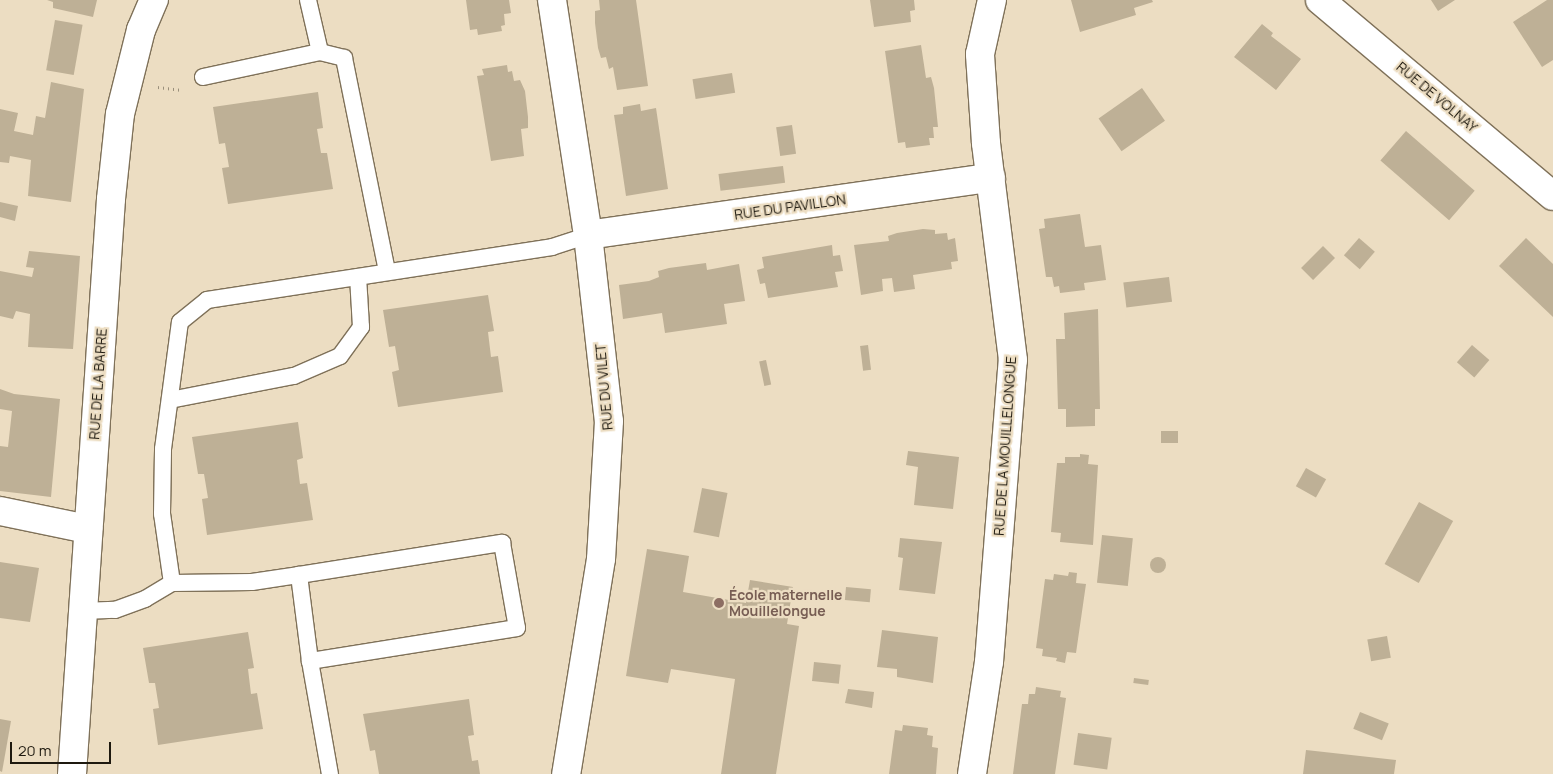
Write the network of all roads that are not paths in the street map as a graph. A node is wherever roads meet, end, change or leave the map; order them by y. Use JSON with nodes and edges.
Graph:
{"nodes":[{"id":1,"x":154,"y":0,"type":"edge"},
{"id":2,"x":308,"y":0,"type":"edge"},
{"id":3,"x":552,"y":0,"type":"edge"},
{"id":4,"x":992,"y":0,"type":"edge"},
{"id":5,"x":1320,"y":0,"type":"edge"},
{"id":6,"x":320,"y":52,"type":"junction"},
{"id":7,"x":203,"y":77,"type":"road end"},
{"id":8,"x":991,"y":178,"type":"junction"},
{"id":9,"x":1553,"y":196,"type":"edge"},
{"id":10,"x":588,"y":235,"type":"junction"},
{"id":11,"x":387,"y":272,"type":"junction"},
{"id":12,"x":358,"y":277,"type":"junction"},
{"id":13,"x":170,"y":400,"type":"junction"},
{"id":14,"x":0,"y":511,"type":"edge"},
{"id":15,"x":88,"y":529,"type":"junction"},
{"id":16,"x":299,"y":575,"type":"junction"},
{"id":17,"x":172,"y":583,"type":"junction"},
{"id":18,"x":82,"y":611,"type":"junction"},
{"id":19,"x":310,"y":661,"type":"junction"},
{"id":20,"x":72,"y":774,"type":"edge"},
{"id":21,"x":330,"y":774,"type":"edge"},
{"id":22,"x":566,"y":774,"type":"edge"},
{"id":23,"x":972,"y":774,"type":"edge"}],
"edges":[{"from":1,"to":15,"type":"street","name":"RUE DE LA BARRE"},
{"from":2,"to":6,"type":"lane"},
{"from":3,"to":10,"type":"street","name":"RUE DU VILET"},
{"from":4,"to":8,"type":"street","name":"RUE DE LA MOUILLELONGUE"},
{"from":5,"to":9,"type":"street","name":"RUE DE VOLNAY"},
{"from":6,"to":7,"type":"lane"},
{"from":6,"to":11,"type":"lane"},
{"from":8,"to":10,"type":"street","name":"RUE DU PAVILLON"},
{"from":8,"to":23,"type":"street","name":"RUE DE LA MOUILLELONGUE"},
{"from":10,"to":11,"type":"lane"},
{"from":10,"to":22,"type":"street","name":"RUE DU VILET"},
{"from":11,"to":12,"type":"lane"},
{"from":12,"to":13,"type":"lane"},
{"from":12,"to":13,"type":"lane"},
{"from":13,"to":17,"type":"lane"},
{"from":14,"to":15,"type":"street"},
{"from":15,"to":18,"type":"street","name":"RUE DE LA BARRE"},
{"from":16,"to":17,"type":"lane"},
{"from":16,"to":19,"type":"lane"},
{"from":16,"to":19,"type":"lane"},
{"from":17,"to":18,"type":"lane"},
{"from":18,"to":20,"type":"street","name":"RUE DE LA BARRE"},
{"from":19,"to":21,"type":"lane"}]}
